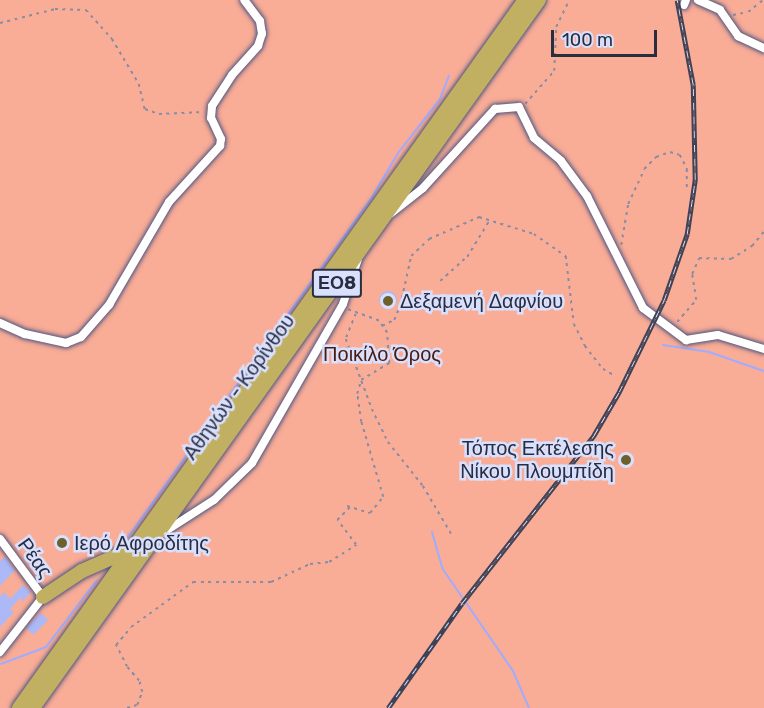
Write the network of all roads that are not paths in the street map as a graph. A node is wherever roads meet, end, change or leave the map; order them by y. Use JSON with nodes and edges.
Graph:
{"nodes":[{"id":1,"x":244,"y":0,"type":"edge"},
{"id":2,"x":525,"y":0,"type":"edge"},
{"id":3,"x":539,"y":0,"type":"edge"},
{"id":4,"x":698,"y":0,"type":"edge"},
{"id":5,"x":764,"y":48,"type":"edge"},
{"id":6,"x":381,"y":221,"type":"junction"},
{"id":7,"x":360,"y":250,"type":"junction"},
{"id":8,"x":0,"y":323,"type":"edge"},
{"id":9,"x":764,"y":349,"type":"edge"},
{"id":10,"x":155,"y":537,"type":"junction"},
{"id":11,"x":2,"y":546,"type":"edge"},
{"id":12,"x":134,"y":548,"type":"junction"},
{"id":13,"x":43,"y":597,"type":"junction"},
{"id":14,"x":0,"y":652,"type":"edge"},
{"id":15,"x":19,"y":708,"type":"edge"},
{"id":16,"x":33,"y":708,"type":"edge"}],
"edges":[{"from":1,"to":8,"type":"street"},
{"from":2,"to":12,"type":"highway","name":"Αθηνών - Κορίνθου","number":"ΕΟ8"},
{"from":3,"to":6,"type":"highway","name":"Αθηνών - Κορίνθου","number":"ΕΟ8"},
{"from":4,"to":5,"type":"street"},
{"from":6,"to":7,"type":"highway","name":"Αθηνών - Κορίνθου","number":"ΕΟ8"},
{"from":6,"to":9,"type":"street"},
{"from":7,"to":10,"type":"highway","name":"Αθηνών - Κορίνθου","number":"ΕΟ8"},
{"from":7,"to":10,"type":"street"},
{"from":10,"to":16,"type":"highway","name":"Αθηνών - Κορίνθου","number":"ΕΟ8"},
{"from":11,"to":13,"type":"street","name":"Ρέας"},
{"from":12,"to":13,"type":"highway"},
{"from":12,"to":15,"type":"highway","name":"Αθηνών - Κορίνθου","number":"ΕΟ8"},
{"from":13,"to":14,"type":"street"}]}
